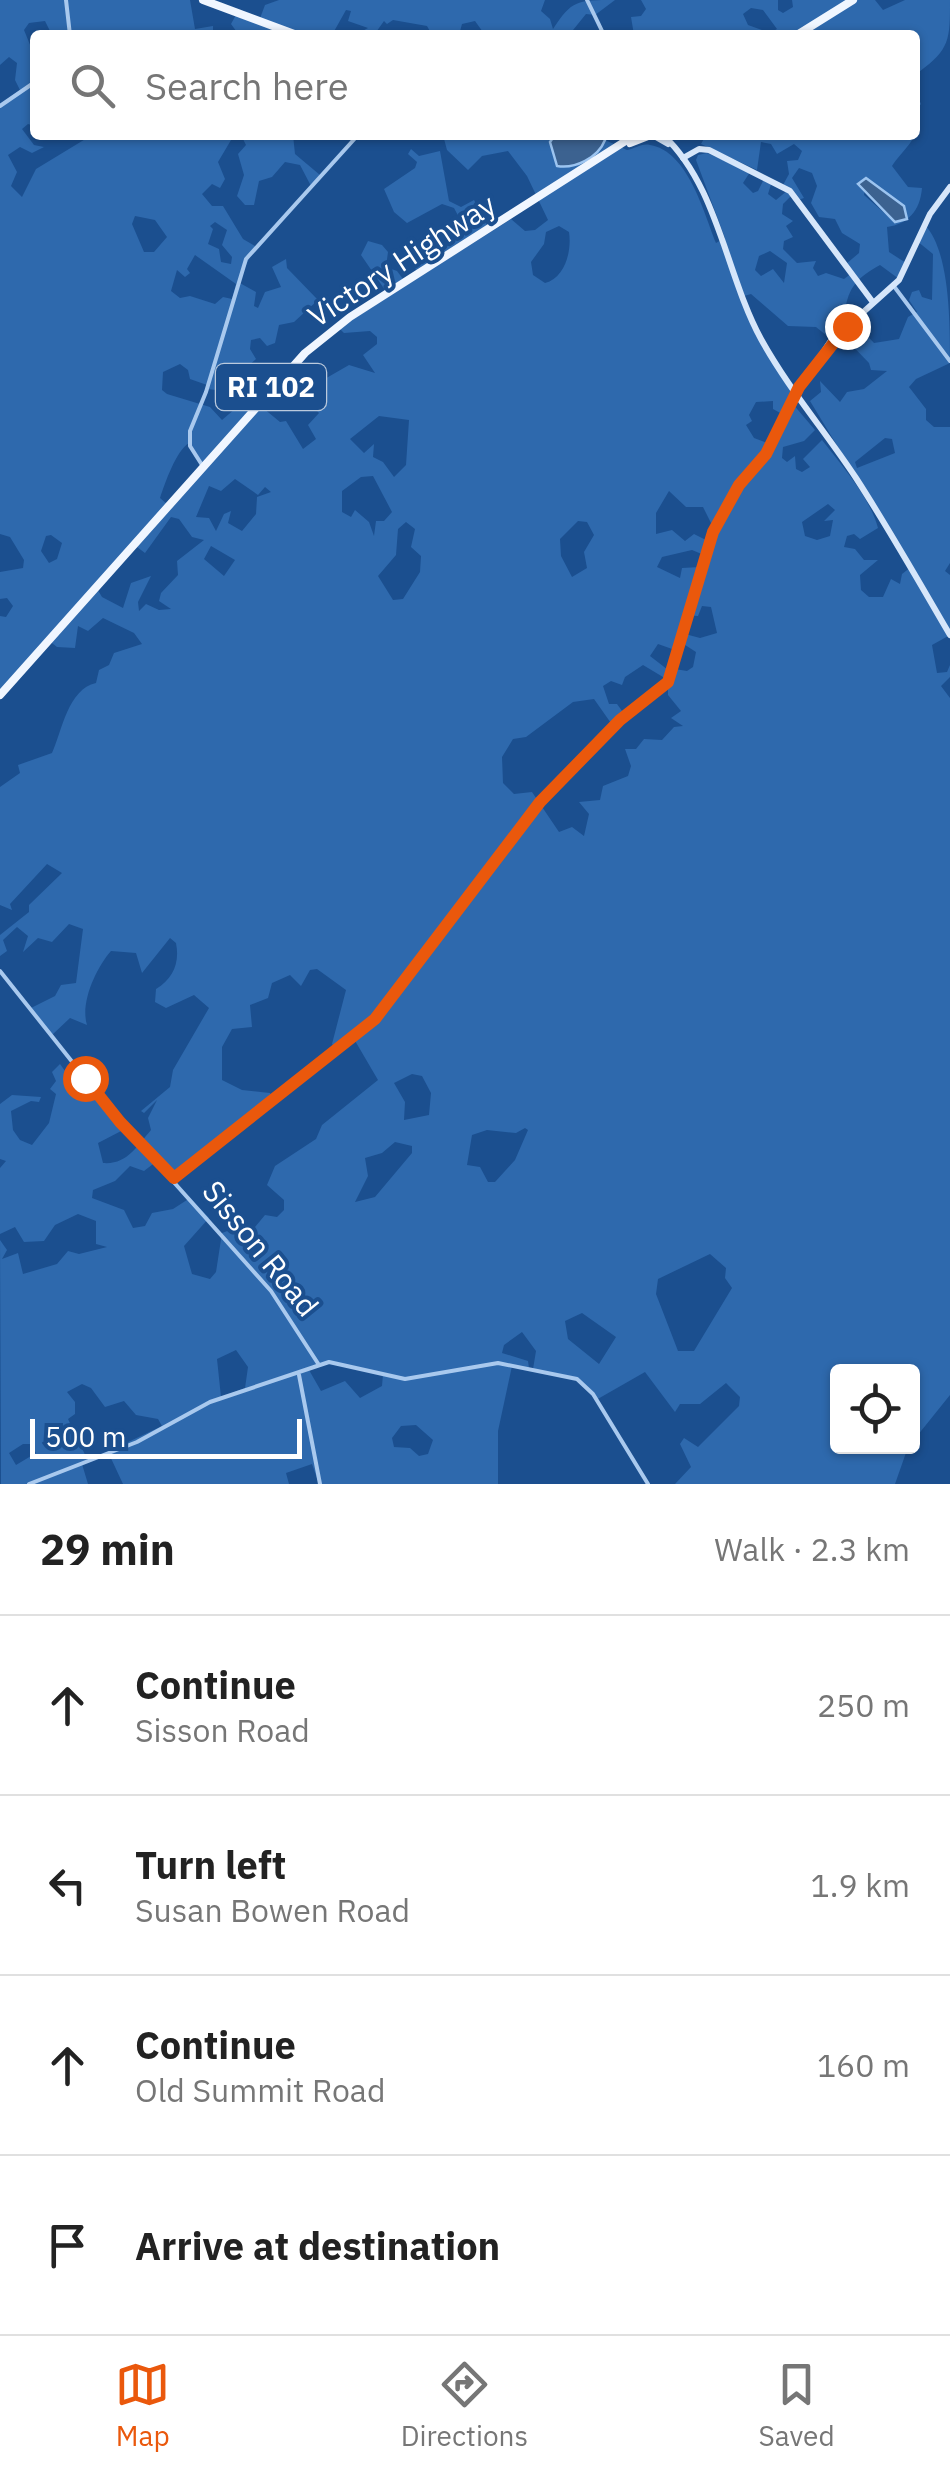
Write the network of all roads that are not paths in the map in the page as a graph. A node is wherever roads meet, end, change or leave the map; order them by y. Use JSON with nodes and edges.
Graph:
{"nodes":[{"id":1,"x":66,"y":0,"type":"edge"},
{"id":2,"x":203,"y":0,"type":"edge"},
{"id":3,"x":587,"y":0,"type":"edge"},
{"id":4,"x":853,"y":0,"type":"edge"},
{"id":5,"x":69,"y":30,"type":"edge"},
{"id":6,"x":284,"y":30,"type":"edge"},
{"id":7,"x":602,"y":30,"type":"edge"},
{"id":8,"x":806,"y":30,"type":"edge"},
{"id":9,"x":30,"y":85,"type":"edge"},
{"id":10,"x":0,"y":106,"type":"edge"},
{"id":11,"x":353,"y":140,"type":"edge"},
{"id":12,"x":627,"y":140,"type":"edge"},
{"id":13,"x":642,"y":140,"type":"edge"},
{"id":14,"x":660,"y":140,"type":"edge"},
{"id":15,"x":608,"y":154,"type":"junction"},
{"id":16,"x":683,"y":158,"type":"junction"},
{"id":17,"x":950,"y":186,"type":"edge"},
{"id":18,"x":894,"y":286,"type":"junction"},
{"id":19,"x":872,"y":301,"type":"junction"},
{"id":20,"x":950,"y":360,"type":"edge"},
{"id":21,"x":796,"y":394,"type":"junction"},
{"id":22,"x":202,"y":465,"type":"junction"},
{"id":23,"x":950,"y":635,"type":"edge"},
{"id":24,"x":0,"y":695,"type":"edge"},
{"id":25,"x":0,"y":970,"type":"edge"},
{"id":26,"x":174,"y":1178,"type":"junction"},
{"id":27,"x":319,"y":1364,"type":"junction"},
{"id":28,"x":299,"y":1374,"type":"junction"},
{"id":29,"x":29,"y":1484,"type":"edge"},
{"id":30,"x":320,"y":1484,"type":"edge"},
{"id":31,"x":648,"y":1484,"type":"edge"}],
"edges":[{"from":1,"to":5,"type":"street"},
{"from":2,"to":6,"type":"main road"},
{"from":3,"to":7,"type":"street"},
{"from":4,"to":8,"type":"main road"},
{"from":9,"to":10,"type":"street"},
{"from":11,"to":22,"type":"street"},
{"from":12,"to":15,"type":"main road","name":"Victory Highway","number":"RI 102"},
{"from":13,"to":15,"type":"main road","name":"Victory Highway","number":"RI 102"},
{"from":14,"to":16,"type":"main road"},
{"from":15,"to":22,"type":"main road","name":"Victory Highway","number":"RI 102"},
{"from":16,"to":19,"type":"main road"},
{"from":16,"to":21,"type":"main road"},
{"from":17,"to":18,"type":"main road"},
{"from":18,"to":19,"type":"main road"},
{"from":18,"to":20,"type":"street"},
{"from":19,"to":21,"type":"main road"},
{"from":21,"to":23,"type":"main road"},
{"from":21,"to":26,"type":"street"},
{"from":22,"to":24,"type":"main road","name":"Victory Highway","number":"RI 102"},
{"from":25,"to":26,"type":"street","name":"Sisson Road"},
{"from":26,"to":27,"type":"street","name":"Sisson Road"},
{"from":27,"to":28,"type":"street"},
{"from":27,"to":31,"type":"street"},
{"from":28,"to":29,"type":"street"},
{"from":28,"to":30,"type":"street"}]}
